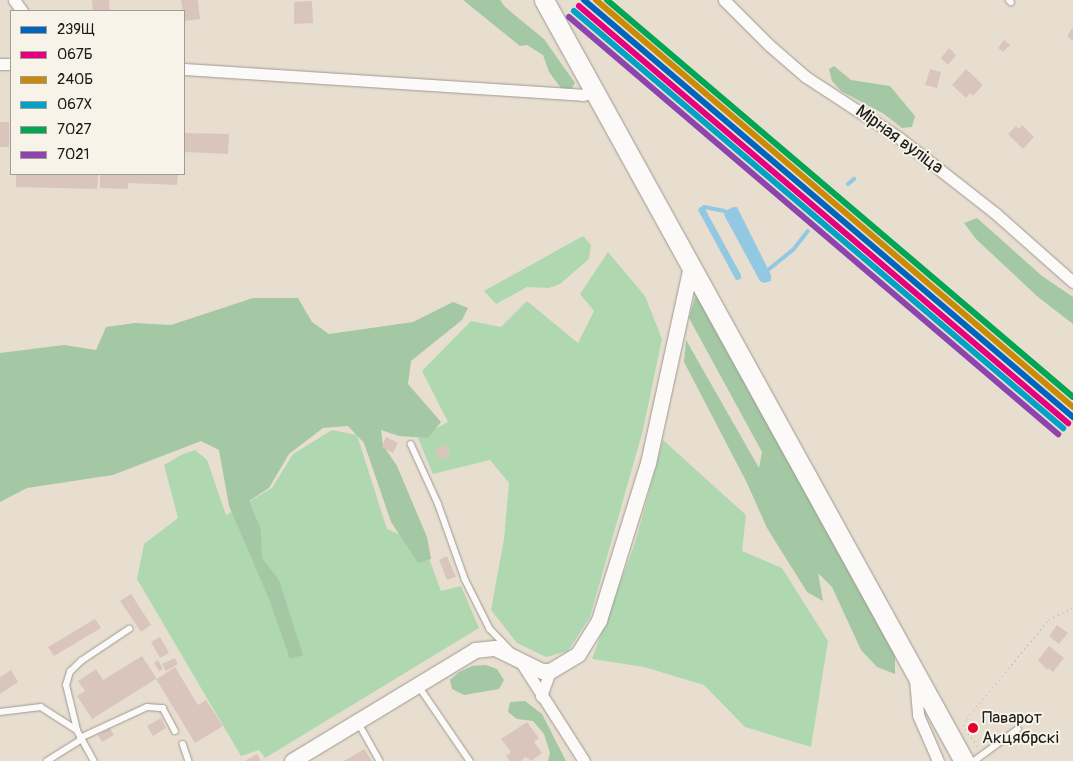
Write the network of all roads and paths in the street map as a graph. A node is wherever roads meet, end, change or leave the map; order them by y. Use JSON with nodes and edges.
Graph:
{"nodes":[{"id":1,"x":544,"y":0,"type":"edge"},
{"id":2,"x":724,"y":0,"type":"edge"},
{"id":3,"x":185,"y":69,"type":"edge"},
{"id":4,"x":596,"y":92,"type":"junction"},
{"id":5,"x":691,"y":266,"type":"junction"},
{"id":6,"x":1070,"y":276,"type":"edge"},
{"id":7,"x":411,"y":444,"type":"dead end"},
{"id":8,"x":1073,"y":608,"type":"edge"},
{"id":9,"x":129,"y":630,"type":"dead end"},
{"id":10,"x":519,"y":659,"type":"junction"},
{"id":11,"x":550,"y":671,"type":"junction"},
{"id":12,"x":915,"y":672,"type":"junction"},
{"id":13,"x":418,"y":685,"type":"junction"},
{"id":14,"x":541,"y":696,"type":"junction"},
{"id":15,"x":0,"y":712,"type":"edge"},
{"id":16,"x":358,"y":722,"type":"junction"},
{"id":17,"x":1018,"y":729,"type":"dead end"},
{"id":18,"x":77,"y":730,"type":"junction"},
{"id":19,"x":175,"y":731,"type":"dead end"},
{"id":20,"x":81,"y":739,"type":"junction"},
{"id":21,"x":183,"y":744,"type":"dead end"},
{"id":22,"x":973,"y":758,"type":"edge"},
{"id":23,"x":47,"y":761,"type":"edge"},
{"id":24,"x":94,"y":761,"type":"edge"},
{"id":25,"x":189,"y":761,"type":"edge"},
{"id":26,"x":292,"y":761,"type":"edge"},
{"id":27,"x":380,"y":761,"type":"edge"},
{"id":28,"x":470,"y":761,"type":"edge"},
{"id":29,"x":584,"y":761,"type":"edge"},
{"id":30,"x":938,"y":761,"type":"edge"},
{"id":31,"x":974,"y":761,"type":"edge"}],
"edges":[{"from":1,"to":4,"type":"main road"},
{"from":2,"to":6,"type":"street","name":"Мірная вуліца"},
{"from":3,"to":4,"type":"street"},
{"from":4,"to":5,"type":"main road"},
{"from":5,"to":11,"type":"street"},
{"from":5,"to":12,"type":"main road"},
{"from":7,"to":10,"type":"lane"},
{"from":8,"to":22,"type":"path"},
{"from":9,"to":18,"type":"lane"},
{"from":10,"to":11,"type":"street"},
{"from":10,"to":13,"type":"street"},
{"from":10,"to":14,"type":"street"},
{"from":11,"to":14,"type":"street"},
{"from":12,"to":22,"type":"main road"},
{"from":12,"to":30,"type":"street"},
{"from":13,"to":16,"type":"street"},
{"from":13,"to":28,"type":"lane"},
{"from":14,"to":29,"type":"street"},
{"from":15,"to":18,"type":"lane"},
{"from":16,"to":26,"type":"street"},
{"from":16,"to":27,"type":"lane"},
{"from":17,"to":22,"type":"lane"},
{"from":18,"to":20,"type":"lane"},
{"from":19,"to":20,"type":"lane"},
{"from":20,"to":23,"type":"lane"},
{"from":20,"to":24,"type":"lane"},
{"from":21,"to":25,"type":"lane"},
{"from":22,"to":31,"type":"lane"}]}
